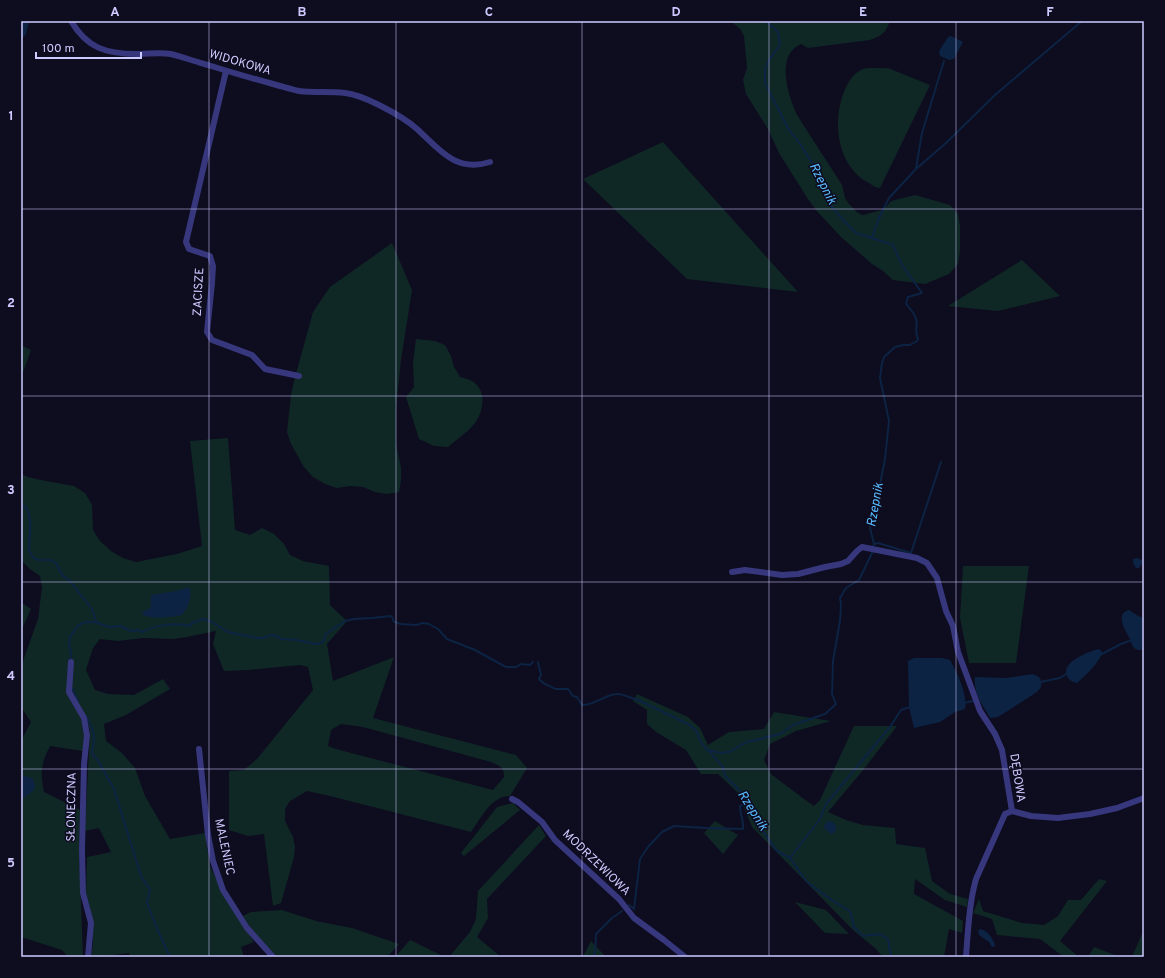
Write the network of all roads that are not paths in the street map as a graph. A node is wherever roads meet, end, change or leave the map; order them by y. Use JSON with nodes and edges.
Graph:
{"nodes":[{"id":1,"x":71,"y":21,"type":"edge"},
{"id":2,"x":226,"y":71,"type":"junction"},
{"id":3,"x":490,"y":162,"type":"dead end"},
{"id":4,"x":300,"y":376,"type":"dead end"},
{"id":5,"x":732,"y":572,"type":"dead end"},
{"id":6,"x":71,"y":662,"type":"dead end"},
{"id":7,"x":199,"y":749,"type":"dead end"},
{"id":8,"x":1144,"y":798,"type":"edge"},
{"id":9,"x":512,"y":799,"type":"dead end"},
{"id":10,"x":1012,"y":811,"type":"junction"},
{"id":11,"x":88,"y":957,"type":"edge"},
{"id":12,"x":273,"y":957,"type":"edge"},
{"id":13,"x":685,"y":957,"type":"edge"},
{"id":14,"x":966,"y":957,"type":"edge"}],
"edges":[{"from":1,"to":2,"type":"street","name":"WIDOKOWA"},
{"from":2,"to":3,"type":"street","name":"WIDOKOWA"},
{"from":2,"to":4,"type":"street","name":"ZACISZE"},
{"from":5,"to":10,"type":"street","name":"DĘBOWA"},
{"from":6,"to":11,"type":"street","name":"SŁONECZNA"},
{"from":7,"to":12,"type":"street","name":"MALENIEC"},
{"from":8,"to":10,"type":"street"},
{"from":9,"to":13,"type":"street","name":"MODRZEWIOWA"},
{"from":10,"to":14,"type":"street","name":"DĘBOWA"}]}
